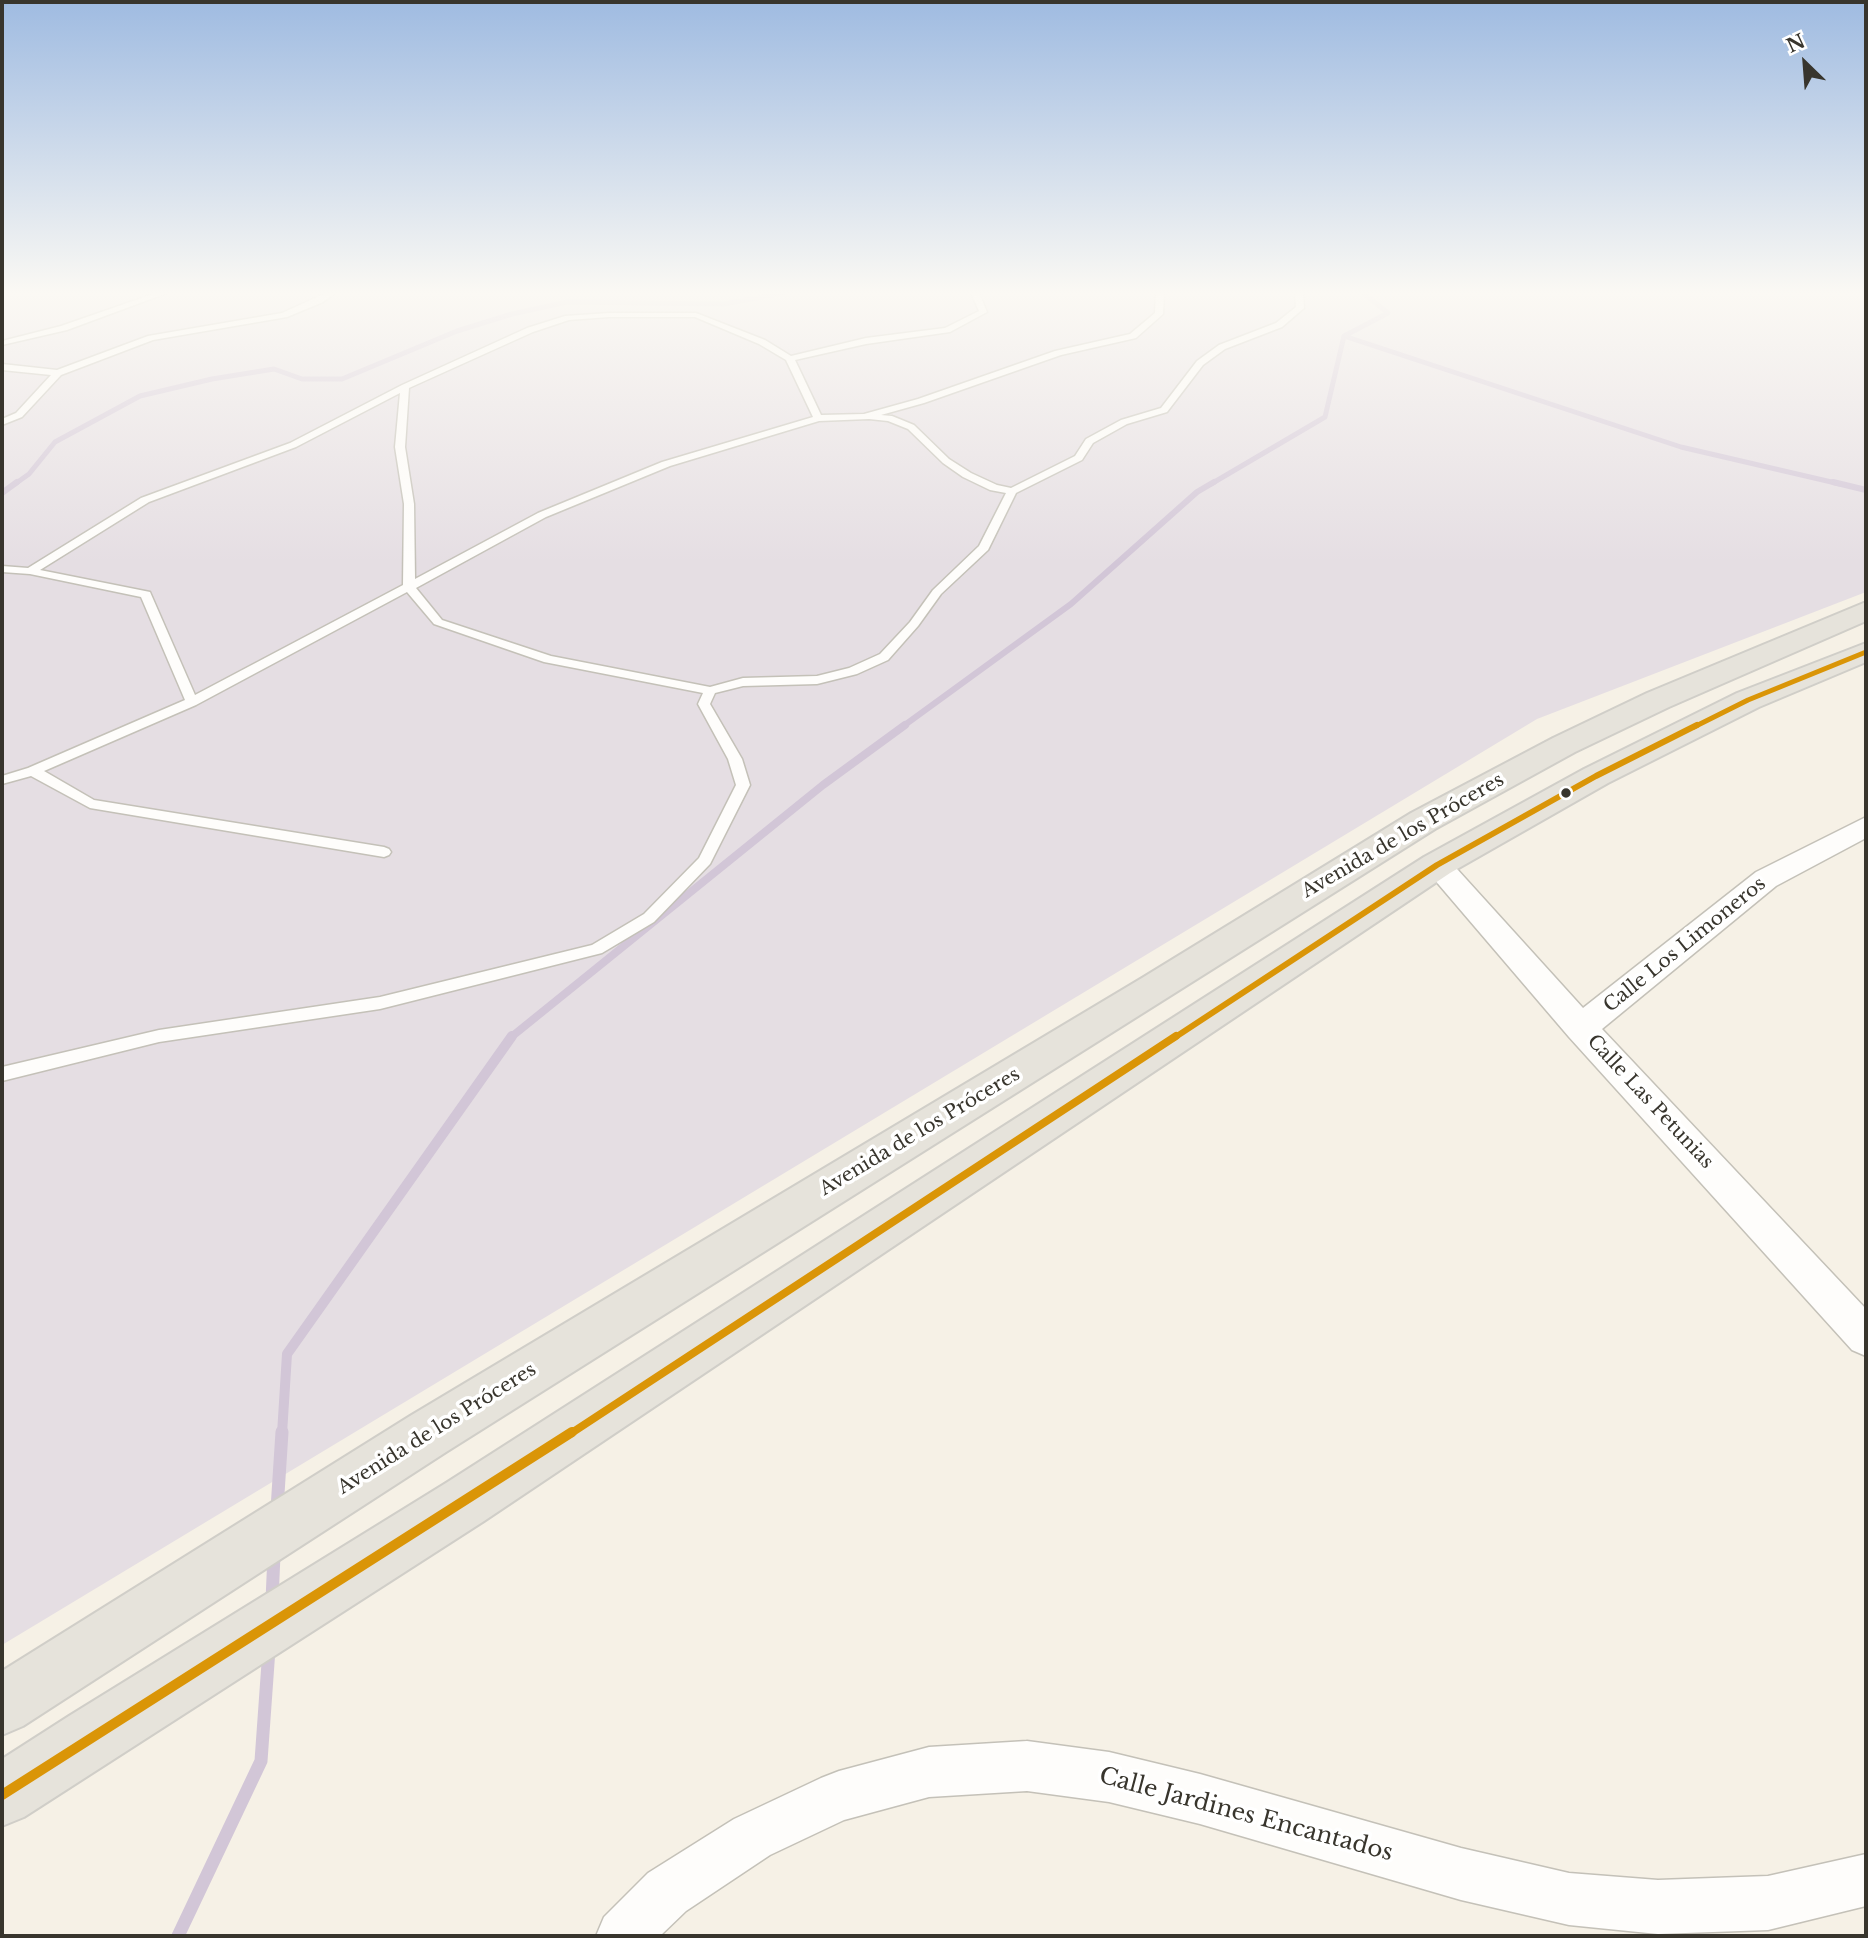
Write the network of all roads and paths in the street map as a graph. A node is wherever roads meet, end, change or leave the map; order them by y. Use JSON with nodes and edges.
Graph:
{"nodes":[{"id":1,"x":48,"y":383,"type":"edge"},
{"id":2,"x":413,"y":383,"type":"edge"},
{"id":3,"x":802,"y":383,"type":"edge"},
{"id":4,"x":971,"y":383,"type":"edge"},
{"id":5,"x":1184,"y":383,"type":"edge"},
{"id":6,"x":405,"y":387,"type":"junction"},
{"id":7,"x":864,"y":417,"type":"junction"},
{"id":8,"x":818,"y":418,"type":"junction"},
{"id":9,"x":2,"y":422,"type":"edge"},
{"id":10,"x":1012,"y":491,"type":"junction"},
{"id":11,"x":2,"y":569,"type":"edge"},
{"id":12,"x":30,"y":571,"type":"junction"},
{"id":13,"x":409,"y":587,"type":"junction"},
{"id":14,"x":1866,"y":611,"type":"edge"},
{"id":15,"x":1866,"y":652,"type":"edge"},
{"id":16,"x":710,"y":691,"type":"junction"},
{"id":17,"x":192,"y":702,"type":"junction"},
{"id":18,"x":33,"y":771,"type":"junction"},
{"id":19,"x":2,"y":780,"type":"edge"},
{"id":20,"x":1866,"y":826,"type":"edge"},
{"id":21,"x":384,"y":852,"type":"dead end"},
{"id":22,"x":1437,"y":865,"type":"junction"},
{"id":23,"x":1581,"y":1028,"type":"junction"},
{"id":24,"x":2,"y":1074,"type":"edge"},
{"id":25,"x":1863,"y":1328,"type":"edge"},
{"id":26,"x":2,"y":1705,"type":"edge"},
{"id":27,"x":2,"y":1794,"type":"edge"},
{"id":28,"x":1866,"y":1880,"type":"edge"},
{"id":29,"x":623,"y":1936,"type":"edge"}],
"edges":[{"from":1,"to":9,"type":"lane"},
{"from":2,"to":6,"type":"lane"},
{"from":3,"to":8,"type":"lane"},
{"from":4,"to":7,"type":"lane"},
{"from":5,"to":10,"type":"lane"},
{"from":6,"to":12,"type":"lane"},
{"from":6,"to":13,"type":"lane"},
{"from":7,"to":8,"type":"lane"},
{"from":7,"to":10,"type":"lane"},
{"from":8,"to":13,"type":"lane"},
{"from":10,"to":16,"type":"lane"},
{"from":11,"to":12,"type":"lane"},
{"from":12,"to":17,"type":"lane"},
{"from":13,"to":16,"type":"lane"},
{"from":13,"to":17,"type":"lane"},
{"from":14,"to":26,"type":"main road","name":"Avenida de los Próceres"},
{"from":15,"to":22,"type":"main road"},
{"from":16,"to":24,"type":"lane"},
{"from":17,"to":18,"type":"lane"},
{"from":18,"to":19,"type":"lane"},
{"from":18,"to":21,"type":"lane"},
{"from":20,"to":23,"type":"street","name":"Calle Los Limoneros"},
{"from":22,"to":23,"type":"street","name":"Calle Las Petunias"},
{"from":22,"to":27,"type":"main road"},
{"from":23,"to":25,"type":"street","name":"Calle Las Petunias"},
{"from":28,"to":29,"type":"street","name":"Calle Jardines Encantados"}]}
